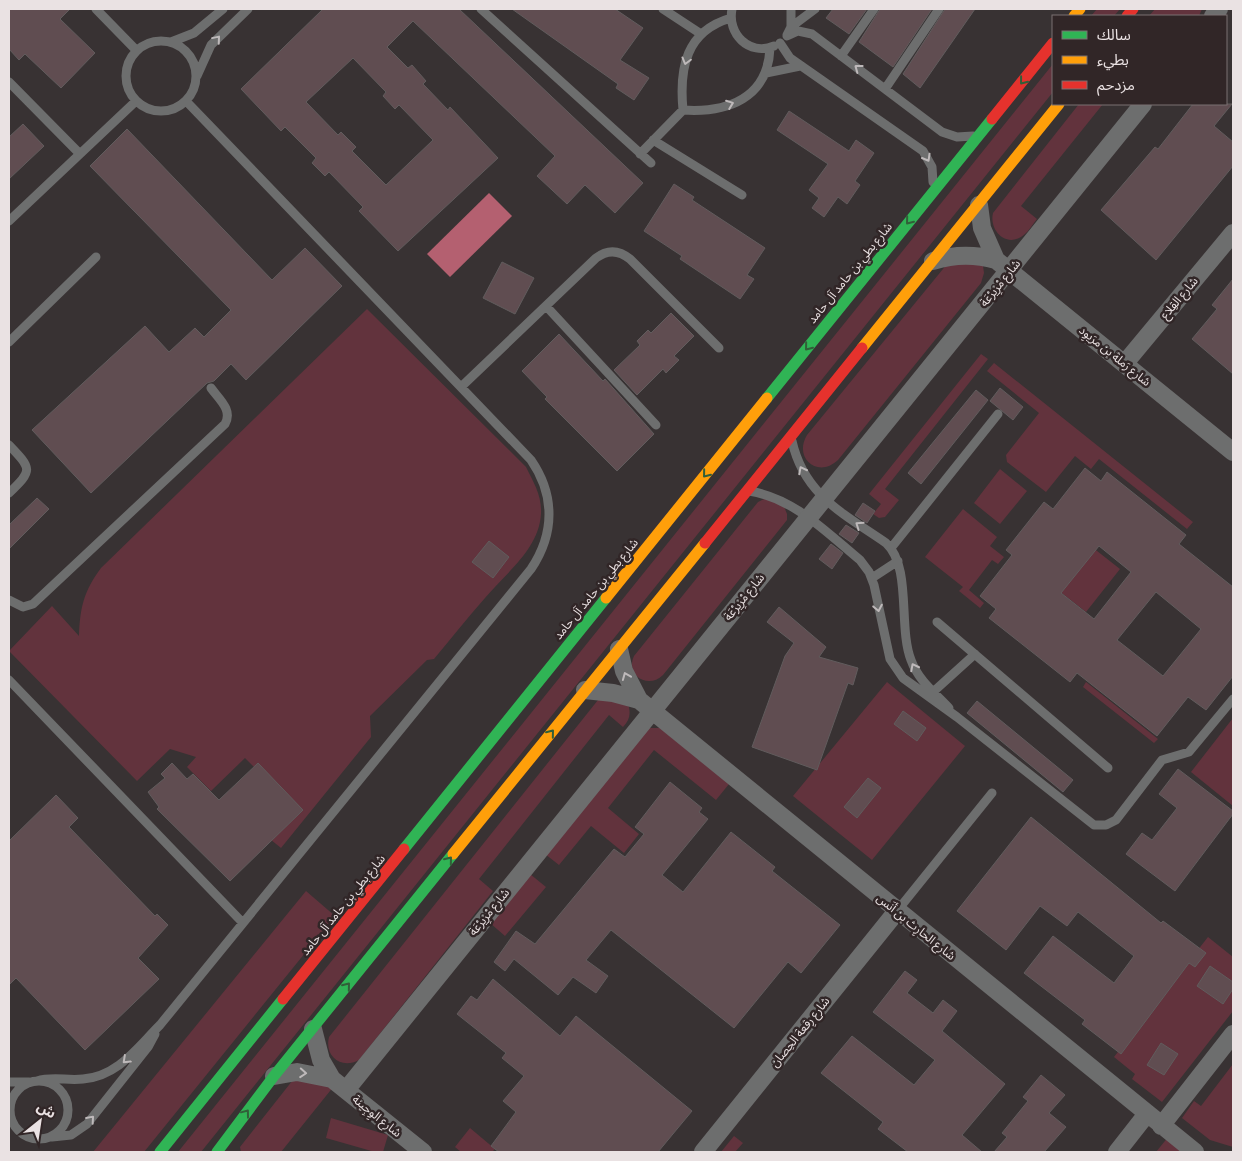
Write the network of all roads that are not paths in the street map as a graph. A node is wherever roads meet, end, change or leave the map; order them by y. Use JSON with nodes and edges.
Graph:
{"nodes":[{"id":1,"x":96,"y":9,"type":"edge"},
{"id":2,"x":224,"y":9,"type":"edge"},
{"id":3,"x":248,"y":9,"type":"edge"},
{"id":4,"x":481,"y":9,"type":"edge"},
{"id":5,"x":663,"y":9,"type":"edge"},
{"id":6,"x":791,"y":9,"type":"edge"},
{"id":7,"x":816,"y":9,"type":"edge"},
{"id":8,"x":874,"y":9,"type":"edge"},
{"id":9,"x":939,"y":9,"type":"edge"},
{"id":10,"x":732,"y":13,"type":"edge"},
{"id":11,"x":791,"y":26,"type":"junction"},
{"id":12,"x":701,"y":34,"type":"junction"},
{"id":13,"x":783,"y":39,"type":"junction"},
{"id":14,"x":171,"y":42,"type":"junction"},
{"id":15,"x":1052,"y":44,"type":"edge"},
{"id":16,"x":770,"y":48,"type":"junction"},
{"id":17,"x":136,"y":50,"type":"junction"},
{"id":18,"x":841,"y":56,"type":"junction"},
{"id":19,"x":800,"y":66,"type":"junction"},
{"id":20,"x":766,"y":73,"type":"junction"},
{"id":21,"x":197,"y":76,"type":"junction"},
{"id":22,"x":9,"y":82,"type":"edge"},
{"id":23,"x":884,"y":89,"type":"junction"},
{"id":24,"x":136,"y":101,"type":"junction"},
{"id":25,"x":186,"y":101,"type":"junction"},
{"id":26,"x":1058,"y":105,"type":"edge"},
{"id":27,"x":1142,"y":105,"type":"edge"},
{"id":28,"x":683,"y":110,"type":"junction"},
{"id":29,"x":981,"y":134,"type":"junction"},
{"id":30,"x":653,"y":140,"type":"junction"},
{"id":31,"x":79,"y":153,"type":"junction"},
{"id":32,"x":640,"y":154,"type":"junction"},
{"id":33,"x":651,"y":163,"type":"dead end"},
{"id":34,"x":931,"y":193,"type":"junction"},
{"id":35,"x":742,"y":195,"type":"dead end"},
{"id":36,"x":979,"y":205,"type":"junction"},
{"id":37,"x":9,"y":221,"type":"edge"},
{"id":38,"x":1233,"y":233,"type":"edge"},
{"id":39,"x":96,"y":257,"type":"dead end"},
{"id":40,"x":933,"y":260,"type":"junction"},
{"id":41,"x":1002,"y":266,"type":"junction"},
{"id":42,"x":546,"y":306,"type":"junction"},
{"id":43,"x":9,"y":342,"type":"edge"},
{"id":44,"x":719,"y":348,"type":"dead end"},
{"id":45,"x":1125,"y":364,"type":"junction"},
{"id":46,"x":461,"y":387,"type":"junction"},
{"id":47,"x":211,"y":388,"type":"dead end"},
{"id":48,"x":998,"y":414,"type":"dead end"},
{"id":49,"x":656,"y":425,"type":"dead end"},
{"id":50,"x":791,"y":436,"type":"junction"},
{"id":51,"x":9,"y":445,"type":"edge"},
{"id":52,"x":1233,"y":452,"type":"edge"},
{"id":53,"x":747,"y":490,"type":"junction"},
{"id":54,"x":9,"y":493,"type":"edge"},
{"id":55,"x":823,"y":499,"type":"junction"},
{"id":56,"x":808,"y":518,"type":"junction"},
{"id":57,"x":891,"y":548,"type":"junction"},
{"id":58,"x":898,"y":561,"type":"junction"},
{"id":59,"x":872,"y":578,"type":"junction"},
{"id":60,"x":9,"y":600,"type":"edge"},
{"id":61,"x":937,"y":622,"type":"dead end"},
{"id":62,"x":619,"y":649,"type":"junction"},
{"id":63,"x":975,"y":654,"type":"junction"},
{"id":64,"x":10,"y":682,"type":"edge"},
{"id":65,"x":586,"y":690,"type":"junction"},
{"id":66,"x":933,"y":692,"type":"junction"},
{"id":67,"x":1233,"y":699,"type":"edge"},
{"id":68,"x":645,"y":705,"type":"junction"},
{"id":69,"x":957,"y":717,"type":"junction"},
{"id":70,"x":1108,"y":768,"type":"dead end"},
{"id":71,"x":992,"y":793,"type":"dead end"},
{"id":72,"x":897,"y":911,"type":"junction"},
{"id":73,"x":243,"y":923,"type":"junction"},
{"id":74,"x":160,"y":1026,"type":"junction"},
{"id":75,"x":312,"y":1029,"type":"junction"},
{"id":76,"x":1233,"y":1034,"type":"edge"},
{"id":77,"x":274,"y":1076,"type":"junction"},
{"id":78,"x":332,"y":1079,"type":"junction"},
{"id":79,"x":33,"y":1081,"type":"junction"},
{"id":80,"x":9,"y":1082,"type":"edge"},
{"id":81,"x":346,"y":1090,"type":"junction"},
{"id":82,"x":1146,"y":1115,"type":"junction"},
{"id":83,"x":9,"y":1124,"type":"edge"},
{"id":84,"x":1161,"y":1126,"type":"junction"},
{"id":85,"x":18,"y":1130,"type":"junction"},
{"id":86,"x":49,"y":1137,"type":"junction"},
{"id":87,"x":228,"y":1145,"type":"edge"},
{"id":88,"x":160,"y":1152,"type":"edge"},
{"id":89,"x":217,"y":1152,"type":"edge"},
{"id":90,"x":423,"y":1152,"type":"edge"},
{"id":91,"x":703,"y":1152,"type":"edge"},
{"id":92,"x":1117,"y":1152,"type":"edge"},
{"id":93,"x":1195,"y":1152,"type":"edge"}],
"edges":[{"from":1,"to":17,"type":"lane"},
{"from":2,"to":14,"type":"lane"},
{"from":21,"to":3,"type":"lane","one_way":true},
{"from":4,"to":32,"type":"lane"},
{"from":5,"to":12,"type":"lane"},
{"from":6,"to":11,"type":"lane"},
{"from":7,"to":11,"type":"lane"},
{"from":8,"to":18,"type":"lane"},
{"from":9,"to":23,"type":"lane"},
{"from":10,"to":12,"type":"lane"},
{"from":10,"to":16,"type":"lane"},
{"from":11,"to":13,"type":"lane"},
{"from":12,"to":28,"type":"lane","one_way":true},
{"from":13,"to":16,"type":"lane"},
{"from":13,"to":18,"type":"lane"},
{"from":13,"to":19,"type":"lane"},
{"from":14,"to":17,"type":"lane"},
{"from":14,"to":21,"type":"lane"},
{"from":15,"to":29,"type":"street","name":"شارع بطي بن حامد آل حامد","one_way":true},
{"from":16,"to":20,"type":"lane"},
{"from":17,"to":24,"type":"lane"},
{"from":23,"to":18,"type":"lane","one_way":true},
{"from":19,"to":20,"type":"lane"},
{"from":19,"to":34,"type":"lane","one_way":true},
{"from":28,"to":20,"type":"lane","one_way":true},
{"from":21,"to":25,"type":"lane"},
{"from":22,"to":31,"type":"lane"},
{"from":23,"to":29,"type":"lane"},
{"from":24,"to":25,"type":"lane"},
{"from":24,"to":31,"type":"lane"},
{"from":25,"to":46,"type":"lane"},
{"from":26,"to":36,"type":"street"},
{"from":27,"to":41,"type":"street","name":"شارع مْزِيرْعَة"},
{"from":28,"to":30,"type":"lane"},
{"from":29,"to":34,"type":"street","name":"شارع بطي بن حامد آل حامد"},
{"from":30,"to":32,"type":"lane"},
{"from":30,"to":35,"type":"lane"},
{"from":31,"to":37,"type":"lane"},
{"from":32,"to":33,"type":"lane"},
{"from":34,"to":88,"type":"street","name":"شارع بطي بن حامد آل حامد","one_way":true},
{"from":36,"to":40,"type":"street"},
{"from":36,"to":41,"type":"street","name":"شارع رَملة بن مرَيوِد"},
{"from":38,"to":45,"type":"street","name":"شارع القِلاع"},
{"from":39,"to":43,"type":"lane"},
{"from":40,"to":41,"type":"street","name":"شارع رَملة بن مرَيوِد"},
{"from":40,"to":50,"type":"street"},
{"from":41,"to":45,"type":"street","name":"شارع رَملة بن مرَيوِد"},
{"from":41,"to":55,"type":"street","name":"شارع مْزِيرْعَة"},
{"from":42,"to":44,"type":"lane"},
{"from":42,"to":46,"type":"lane"},
{"from":42,"to":49,"type":"lane"},
{"from":45,"to":52,"type":"street","name":"شارع رَملة بن مرَيوِد"},
{"from":46,"to":73,"type":"lane"},
{"from":47,"to":60,"type":"lane"},
{"from":48,"to":57,"type":"lane"},
{"from":50,"to":53,"type":"street"},
{"from":55,"to":50,"type":"lane","one_way":true},
{"from":51,"to":54,"type":"lane"},
{"from":53,"to":56,"type":"lane"},
{"from":53,"to":62,"type":"street"},
{"from":55,"to":56,"type":"street","name":"شارع مْزِيرْعَة"},
{"from":57,"to":55,"type":"lane","one_way":true},
{"from":56,"to":59,"type":"lane"},
{"from":56,"to":68,"type":"street","name":"شارع مْزِيرْعَة"},
{"from":57,"to":58,"type":"lane"},
{"from":58,"to":59,"type":"lane"},
{"from":66,"to":58,"type":"lane","one_way":true},
{"from":59,"to":69,"type":"lane","one_way":true},
{"from":61,"to":63,"type":"lane"},
{"from":62,"to":65,"type":"street"},
{"from":68,"to":62,"type":"street","name":"شارع الحارِث بن أنَس","one_way":true},
{"from":63,"to":66,"type":"lane"},
{"from":63,"to":70,"type":"lane"},
{"from":64,"to":73,"type":"lane"},
{"from":65,"to":68,"type":"street","name":"شارع الحارِث بن أنَس"},
{"from":75,"to":65,"type":"street","one_way":true},
{"from":66,"to":69,"type":"lane"},
{"from":67,"to":69,"type":"lane"},
{"from":68,"to":72,"type":"street","name":"شارع الحارِث بن أنَس"},
{"from":68,"to":81,"type":"street","name":"شارع مْزِيرْعَة"},
{"from":71,"to":72,"type":"lane"},
{"from":72,"to":82,"type":"street","name":"شارع الحارِث بن أنَس"},
{"from":72,"to":91,"type":"street","name":"شارع رِقعة الحِصان"},
{"from":73,"to":74,"type":"lane"},
{"from":74,"to":79,"type":"lane","one_way":true},
{"from":86,"to":74,"type":"lane","one_way":true},
{"from":75,"to":77,"type":"street"},
{"from":75,"to":78,"type":"street","name":"شارع الوِجِينة"},
{"from":76,"to":84,"type":"street"},
{"from":77,"to":78,"type":"street","name":"شارع الوِجِينة","one_way":true},
{"from":87,"to":77,"type":"street","one_way":true},
{"from":78,"to":81,"type":"street","name":"شارع الوِجِينة"},
{"from":79,"to":80,"type":"lane"},
{"from":79,"to":85,"type":"lane"},
{"from":79,"to":86,"type":"lane"},
{"from":81,"to":90,"type":"street","name":"شارع الوِجِينة"},
{"from":82,"to":84,"type":"street","name":"شارع الحارِث بن أنَس"},
{"from":82,"to":92,"type":"street"},
{"from":83,"to":85,"type":"lane"},
{"from":84,"to":93,"type":"street","name":"شارع الحارِث بن أنَس"},
{"from":85,"to":86,"type":"lane"},
{"from":87,"to":89,"type":"street"}]}
